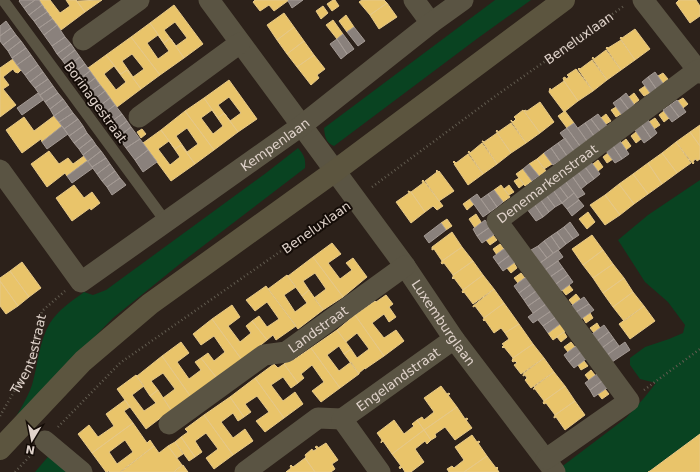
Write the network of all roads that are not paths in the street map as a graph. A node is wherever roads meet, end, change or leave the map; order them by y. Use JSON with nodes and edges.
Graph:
{"nodes":[{"id":1,"x":3,"y":0,"type":"edge"},
{"id":2,"x":139,"y":0,"type":"edge"},
{"id":3,"x":209,"y":0,"type":"edge"},
{"id":4,"x":414,"y":0,"type":"edge"},
{"id":5,"x":463,"y":0,"type":"edge"},
{"id":6,"x":564,"y":0,"type":"edge"},
{"id":7,"x":635,"y":2,"type":"edge"},
{"id":8,"x":431,"y":23,"type":"junction"},
{"id":9,"x":83,"y":40,"type":"dead end"},
{"id":10,"x":240,"y":43,"type":"junction"},
{"id":11,"x":697,"y":65,"type":"edge"},
{"id":12,"x":139,"y":117,"type":"dead end"},
{"id":13,"x":301,"y":126,"type":"junction"},
{"id":14,"x":335,"y":171,"type":"junction"},
{"id":15,"x":4,"y":183,"type":"edge"},
{"id":16,"x":166,"y":222,"type":"junction"},
{"id":17,"x":405,"y":266,"type":"junction"},
{"id":18,"x":454,"y":339,"type":"junction"},
{"id":19,"x":342,"y":419,"type":"junction"},
{"id":20,"x":169,"y":424,"type":"dead end"},
{"id":21,"x":45,"y":440,"type":"road end"},
{"id":22,"x":0,"y":449,"type":"edge"},
{"id":23,"x":550,"y":466,"type":"edge"},
{"id":24,"x":82,"y":472,"type":"edge"},
{"id":25,"x":245,"y":472,"type":"edge"},
{"id":26,"x":380,"y":472,"type":"edge"}],
"edges":[{"from":1,"to":16,"type":"lane","name":"Borinagestraat"},
{"from":2,"to":9,"type":"street"},
{"from":3,"to":10,"type":"street","name":"Luxemburglaan"},
{"from":4,"to":8,"type":"street"},
{"from":5,"to":8,"type":"street","name":"Kempenlaan"},
{"from":6,"to":14,"type":"main road"},
{"from":7,"to":11,"type":"street","name":"Denemarkenstraat"},
{"from":8,"to":13,"type":"street","name":"Kempenlaan"},
{"from":10,"to":12,"type":"street"},
{"from":10,"to":13,"type":"street","name":"Luxemburglaan"},
{"from":11,"to":23,"type":"street","name":"Denemarkenstraat"},
{"from":13,"to":14,"type":"street","name":"Luxemburglaan"},
{"from":13,"to":16,"type":"street","name":"Kempenlaan"},
{"from":14,"to":17,"type":"street","name":"Luxemburglaan"},
{"from":14,"to":22,"type":"main road"},
{"from":15,"to":16,"type":"street","name":"Kempenlaan"},
{"from":17,"to":18,"type":"street","name":"Luxemburglaan"},
{"from":17,"to":20,"type":"street","name":"Landstraat"},
{"from":18,"to":19,"type":"street","name":"Engelandstraat"},
{"from":18,"to":23,"type":"street","name":"Luxemburglaan"},
{"from":19,"to":25,"type":"street","name":"Engelandstraat"},
{"from":19,"to":26,"type":"street","name":"Engelandstraat"},
{"from":21,"to":24,"type":"street"}]}
